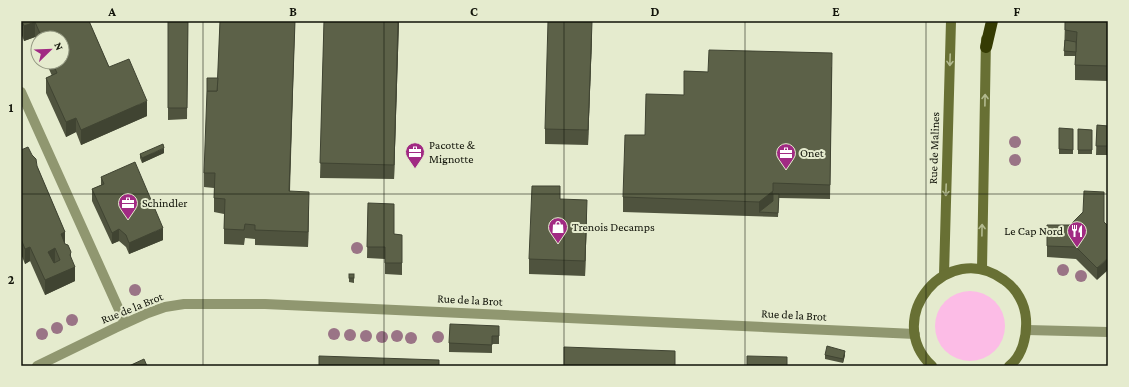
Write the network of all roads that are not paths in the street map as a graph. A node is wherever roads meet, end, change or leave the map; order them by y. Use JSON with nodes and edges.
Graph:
{"nodes":[{"id":1,"x":951,"y":21,"type":"edge"},
{"id":2,"x":986,"y":21,"type":"edge"},
{"id":3,"x":992,"y":21,"type":"edge"},
{"id":4,"x":986,"y":47,"type":"junction"},
{"id":5,"x":21,"y":92,"type":"edge"},
{"id":6,"x":982,"y":269,"type":"junction"},
{"id":7,"x":944,"y":275,"type":"junction"},
{"id":8,"x":125,"y":323,"type":"junction"},
{"id":9,"x":1027,"y":330,"type":"junction"},
{"id":10,"x":1108,"y":332,"type":"edge"},
{"id":11,"x":915,"y":334,"type":"junction"},
{"id":12,"x":37,"y":366,"type":"edge"},
{"id":13,"x":932,"y":366,"type":"edge"},
{"id":14,"x":1009,"y":366,"type":"edge"}],
"edges":[{"from":1,"to":7,"type":"main road","name":"Rue de Malines","one_way":true},
{"from":2,"to":4,"type":"main road"},
{"from":3,"to":4,"type":"highway"},
{"from":6,"to":4,"type":"main road","one_way":true},
{"from":5,"to":8,"type":"street"},
{"from":6,"to":7,"type":"main road"},
{"from":6,"to":9,"type":"main road"},
{"from":7,"to":11,"type":"main road"},
{"from":8,"to":11,"type":"street","name":"Rue de la Brot"},
{"from":8,"to":12,"type":"street","name":"Rue de la Brot"},
{"from":9,"to":10,"type":"street"},
{"from":9,"to":14,"type":"main road"},
{"from":11,"to":13,"type":"main road"}]}
